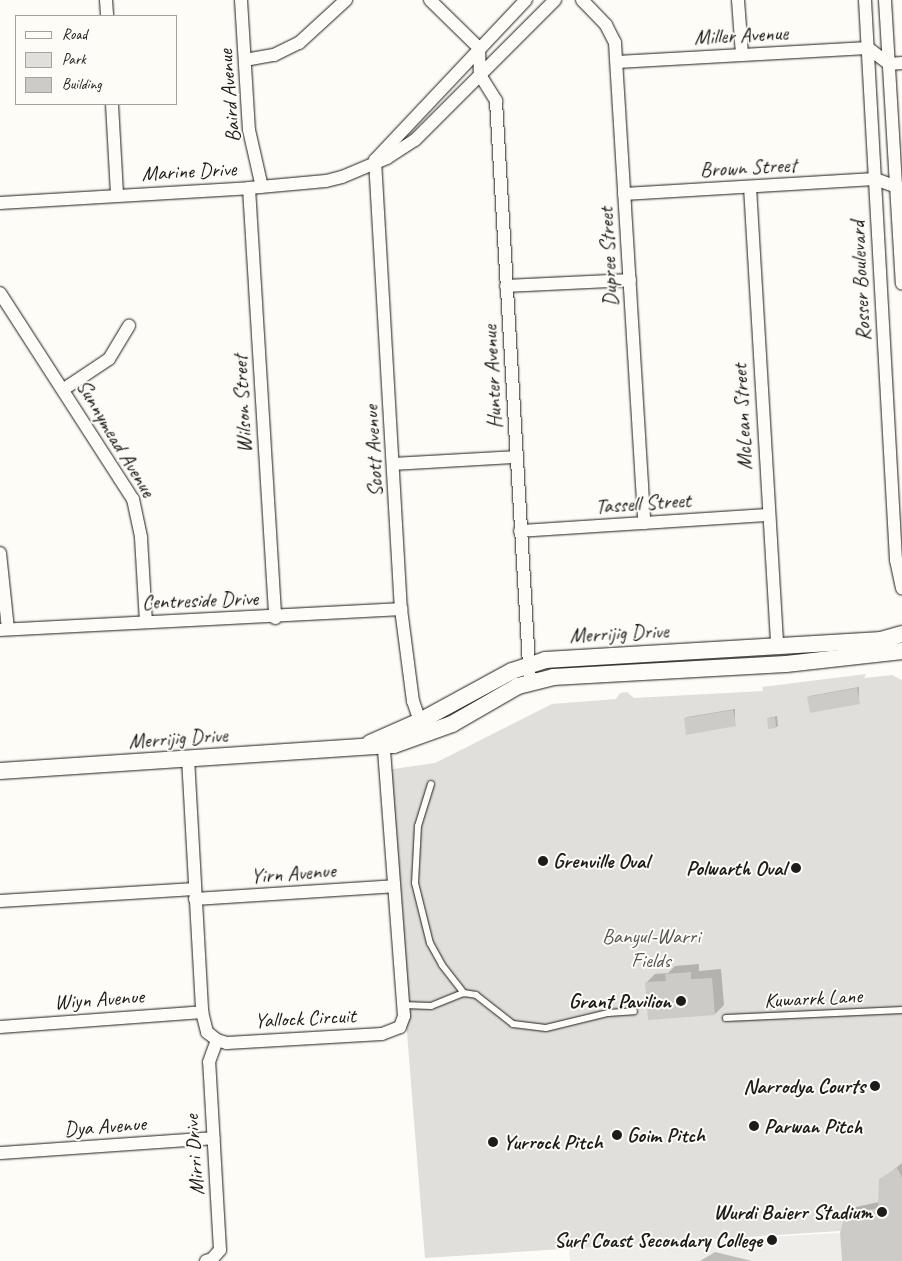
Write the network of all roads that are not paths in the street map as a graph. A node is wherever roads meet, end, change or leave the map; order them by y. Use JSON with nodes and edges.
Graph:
{"nodes":[{"id":1,"x":106,"y":0,"type":"edge"},
{"id":2,"x":242,"y":0,"type":"edge"},
{"id":3,"x":346,"y":0,"type":"edge"},
{"id":4,"x":430,"y":0,"type":"edge"},
{"id":5,"x":526,"y":0,"type":"edge"},
{"id":6,"x":555,"y":0,"type":"edge"},
{"id":7,"x":582,"y":0,"type":"edge"},
{"id":8,"x":738,"y":0,"type":"edge"},
{"id":9,"x":865,"y":0,"type":"edge"},
{"id":10,"x":885,"y":0,"type":"edge"},
{"id":11,"x":107,"y":15,"type":"edge"},
{"id":12,"x":479,"y":48,"type":"junction"},
{"id":13,"x":868,"y":48,"type":"junction"},
{"id":14,"x":742,"y":55,"type":"junction"},
{"id":15,"x":245,"y":60,"type":"junction"},
{"id":16,"x":617,"y":62,"type":"junction"},
{"id":17,"x":896,"y":64,"type":"edge"},
{"id":18,"x":480,"y":75,"type":"junction"},
{"id":19,"x":112,"y":105,"type":"edge"},
{"id":20,"x":375,"y":160,"type":"junction"},
{"id":21,"x":875,"y":180,"type":"junction"},
{"id":22,"x":262,"y":187,"type":"junction"},
{"id":23,"x":750,"y":187,"type":"junction"},
{"id":24,"x":249,"y":188,"type":"junction"},
{"id":25,"x":899,"y":189,"type":"edge"},
{"id":26,"x":117,"y":194,"type":"junction"},
{"id":27,"x":624,"y":194,"type":"junction"},
{"id":28,"x":0,"y":203,"type":"edge"},
{"id":29,"x":630,"y":280,"type":"junction"},
{"id":30,"x":902,"y":283,"type":"edge"},
{"id":31,"x":506,"y":286,"type":"junction"},
{"id":32,"x":0,"y":293,"type":"edge"},
{"id":33,"x":129,"y":326,"type":"dead end"},
{"id":34,"x":64,"y":389,"type":"junction"},
{"id":35,"x":516,"y":456,"type":"junction"},
{"id":36,"x":394,"y":464,"type":"junction"},
{"id":37,"x":768,"y":515,"type":"junction"},
{"id":38,"x":644,"y":523,"type":"junction"},
{"id":39,"x":520,"y":531,"type":"junction"},
{"id":40,"x":0,"y":553,"type":"edge"},
{"id":41,"x":899,"y":560,"type":"edge"},
{"id":42,"x":902,"y":588,"type":"edge"},
{"id":43,"x":401,"y":609,"type":"junction"},
{"id":44,"x":275,"y":618,"type":"junction"},
{"id":45,"x":146,"y":621,"type":"junction"},
{"id":46,"x":4,"y":630,"type":"edge"},
{"id":47,"x":902,"y":634,"type":"edge"},
{"id":48,"x":777,"y":645,"type":"junction"},
{"id":49,"x":902,"y":651,"type":"edge"},
{"id":50,"x":529,"y":664,"type":"junction"},
{"id":51,"x":530,"y":682,"type":"junction"},
{"id":52,"x":423,"y":728,"type":"junction"},
{"id":53,"x":358,"y":747,"type":"junction"},
{"id":54,"x":384,"y":747,"type":"junction"},
{"id":55,"x":188,"y":758,"type":"junction"},
{"id":56,"x":0,"y":771,"type":"edge"},
{"id":57,"x":431,"y":784,"type":"dead end"},
{"id":58,"x":394,"y":886,"type":"junction"},
{"id":59,"x":195,"y":894,"type":"junction"},
{"id":60,"x":0,"y":900,"type":"edge"},
{"id":61,"x":464,"y":993,"type":"junction"},
{"id":62,"x":403,"y":1004,"type":"junction"},
{"id":63,"x":902,"y":1010,"type":"edge"},
{"id":64,"x":634,"y":1011,"type":"dead end"},
{"id":65,"x":202,"y":1012,"type":"junction"},
{"id":66,"x":726,"y":1018,"type":"dead end"},
{"id":67,"x":0,"y":1027,"type":"edge"},
{"id":68,"x":216,"y":1040,"type":"junction"},
{"id":69,"x":213,"y":1138,"type":"junction"},
{"id":70,"x":0,"y":1153,"type":"edge"},
{"id":71,"x":206,"y":1261,"type":"edge"}],
"edges":[{"from":1,"to":11,"type":"street"},
{"from":2,"to":15,"type":"street","name":"Baird Avenue"},
{"from":3,"to":15,"type":"street"},
{"from":4,"to":12,"type":"street"},
{"from":5,"to":12,"type":"street","name":"Marine Drive"},
{"from":6,"to":18,"type":"street","name":"Marine Drive"},
{"from":7,"to":16,"type":"street","name":"Dupree Street"},
{"from":8,"to":14,"type":"street"},
{"from":9,"to":13,"type":"street","name":"Rosser Boulevard"},
{"from":10,"to":17,"type":"street","name":"Rosser Boulevard"},
{"from":12,"to":18,"type":"street"},
{"from":12,"to":20,"type":"street","name":"Marine Drive"},
{"from":13,"to":14,"type":"street","name":"Miller Avenue"},
{"from":13,"to":17,"type":"street"},
{"from":13,"to":21,"type":"street","name":"Rosser Boulevard"},
{"from":14,"to":16,"type":"street","name":"Miller Avenue"},
{"from":15,"to":22,"type":"street","name":"Baird Avenue"},
{"from":16,"to":27,"type":"street","name":"Dupree Street"},
{"from":17,"to":25,"type":"street","name":"Rosser Boulevard"},
{"from":18,"to":20,"type":"street","name":"Marine Drive"},
{"from":18,"to":31,"type":"street","name":"Hunter Avenue"},
{"from":19,"to":26,"type":"street"},
{"from":20,"to":22,"type":"street","name":"Marine Drive"},
{"from":20,"to":36,"type":"street","name":"Scott Avenue"},
{"from":21,"to":23,"type":"street","name":"Brown Street"},
{"from":21,"to":25,"type":"street"},
{"from":21,"to":41,"type":"street","name":"Rosser Boulevard"},
{"from":22,"to":24,"type":"street","name":"Marine Drive"},
{"from":23,"to":27,"type":"street","name":"Brown Street"},
{"from":23,"to":37,"type":"street","name":"McLean Street"},
{"from":24,"to":26,"type":"street","name":"Marine Drive"},
{"from":24,"to":44,"type":"street","name":"Wilson Street"},
{"from":25,"to":30,"type":"street","name":"Rosser Boulevard"},
{"from":26,"to":28,"type":"street","name":"Marine Drive"},
{"from":27,"to":29,"type":"street","name":"Dupree Street"},
{"from":29,"to":31,"type":"street"},
{"from":29,"to":38,"type":"street","name":"Dupree Street"},
{"from":31,"to":35,"type":"street","name":"Hunter Avenue"},
{"from":32,"to":34,"type":"street","name":"Sunnymead Avenue"},
{"from":33,"to":34,"type":"street"},
{"from":34,"to":45,"type":"street","name":"Sunnymead Avenue"},
{"from":35,"to":36,"type":"street"},
{"from":35,"to":39,"type":"street","name":"Hunter Avenue"},
{"from":36,"to":43,"type":"street","name":"Scott Avenue"},
{"from":37,"to":38,"type":"street","name":"Tassell Street"},
{"from":37,"to":48,"type":"street","name":"McLean Street"},
{"from":38,"to":39,"type":"street","name":"Tassell Street"},
{"from":39,"to":50,"type":"street","name":"Hunter Avenue"},
{"from":40,"to":46,"type":"street"},
{"from":41,"to":42,"type":"street","name":"Rosser Boulevard"},
{"from":43,"to":44,"type":"street","name":"Centreside Drive"},
{"from":43,"to":52,"type":"street","name":"Scott Avenue"},
{"from":44,"to":45,"type":"street","name":"Centreside Drive"},
{"from":45,"to":46,"type":"street","name":"Centreside Drive"},
{"from":47,"to":48,"type":"street","name":"Merrijig Drive"},
{"from":48,"to":50,"type":"street","name":"Merrijig Drive"},
{"from":49,"to":51,"type":"street","name":"Merrijig Drive"},
{"from":50,"to":51,"type":"street","name":"Hunter Avenue"},
{"from":50,"to":52,"type":"street","name":"Merrijig Drive"},
{"from":51,"to":52,"type":"street","name":"Merrijig Drive"},
{"from":52,"to":53,"type":"street","name":"Merrijig Drive"},
{"from":52,"to":54,"type":"street","name":"Merrijig Drive"},
{"from":53,"to":54,"type":"street","name":"Merrijig Drive"},
{"from":53,"to":55,"type":"street","name":"Merrijig Drive"},
{"from":54,"to":58,"type":"street","name":"Yallock Circuit"},
{"from":55,"to":56,"type":"street","name":"Merrijig Drive"},
{"from":55,"to":59,"type":"street"},
{"from":57,"to":61,"type":"lane"},
{"from":58,"to":59,"type":"street","name":"Yirn Avenue"},
{"from":58,"to":62,"type":"street","name":"Yallock Circuit"},
{"from":59,"to":60,"type":"street","name":"Yirn Avenue"},
{"from":59,"to":65,"type":"street"},
{"from":61,"to":62,"type":"lane"},
{"from":61,"to":64,"type":"lane"},
{"from":62,"to":68,"type":"street","name":"Yallock Circuit"},
{"from":63,"to":66,"type":"lane","name":"Kuwarrk Lane"},
{"from":65,"to":67,"type":"street","name":"Wiyn Avenue"},
{"from":65,"to":68,"type":"street"},
{"from":68,"to":69,"type":"street","name":"Mirri Drive"},
{"from":69,"to":70,"type":"street","name":"Dya Avenue"},
{"from":69,"to":71,"type":"street","name":"Mirri Drive"}]}
